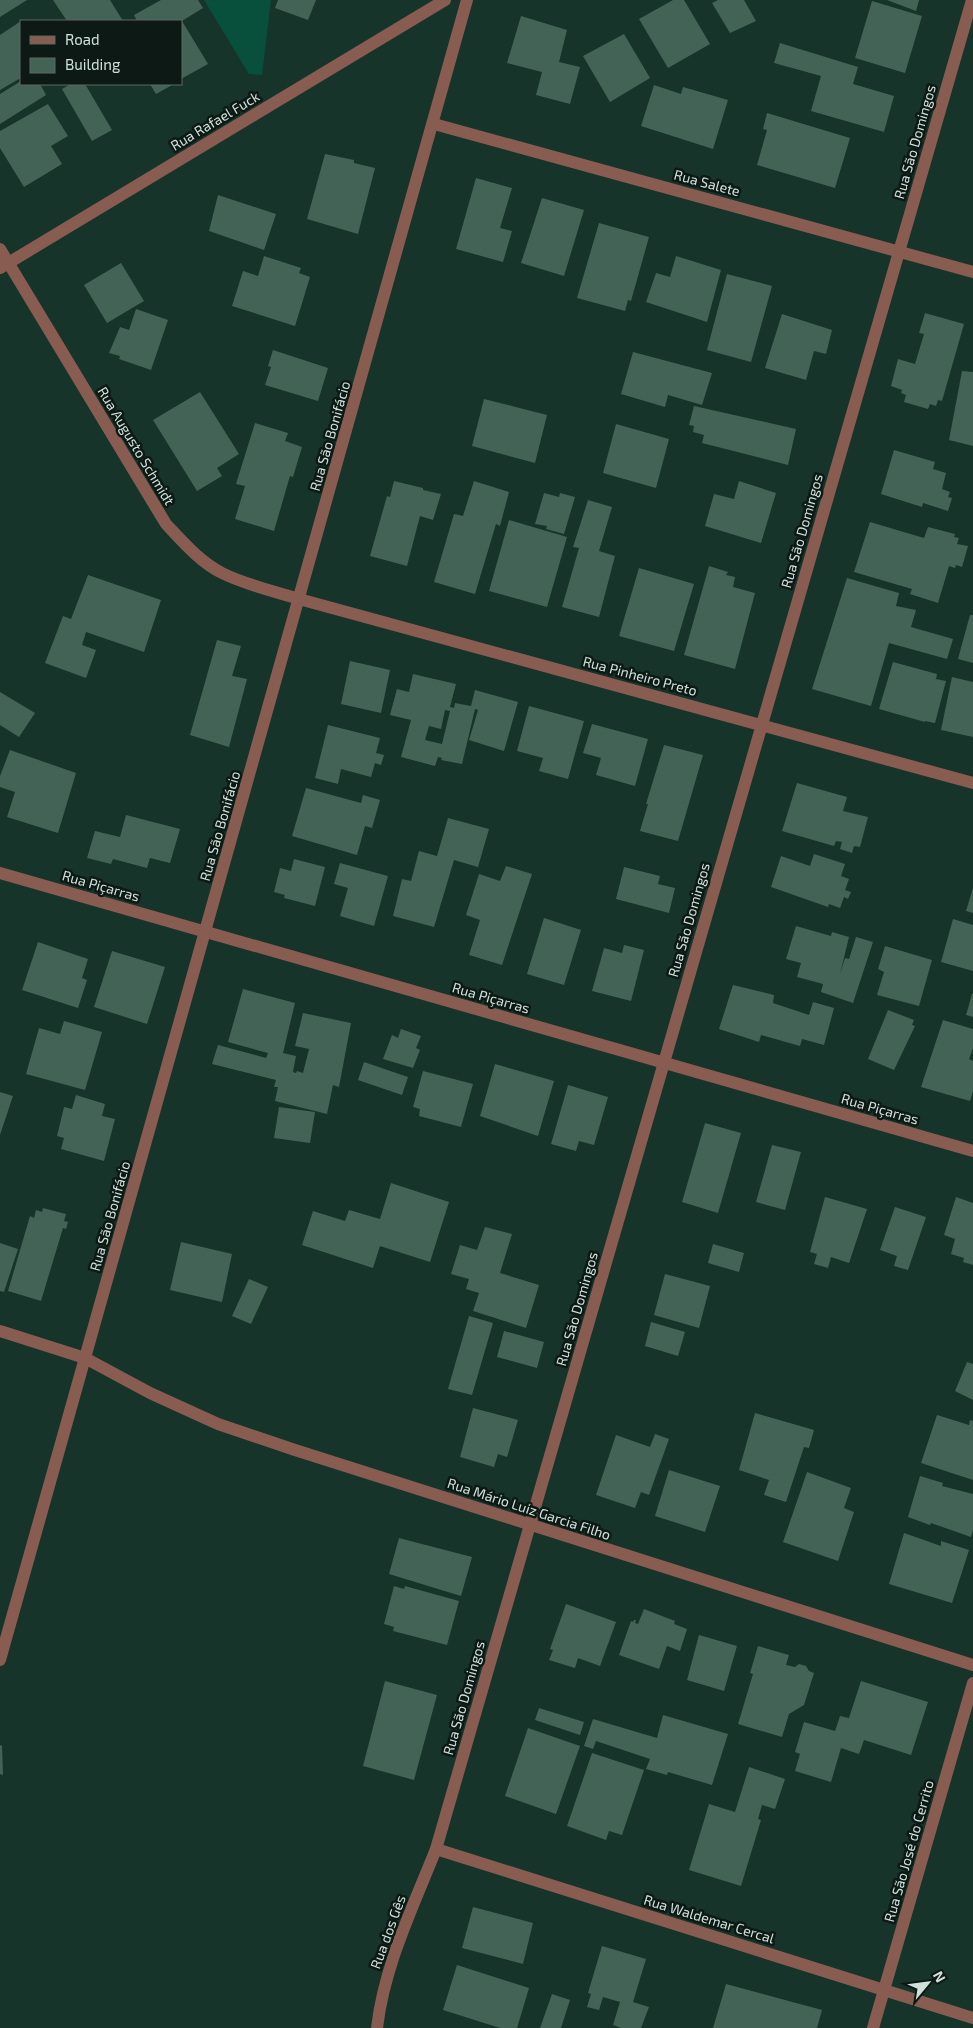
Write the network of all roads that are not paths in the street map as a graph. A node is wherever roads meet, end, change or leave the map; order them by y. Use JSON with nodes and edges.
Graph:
{"nodes":[{"id":1,"x":446,"y":0,"type":"edge"},
{"id":2,"x":467,"y":0,"type":"edge"},
{"id":3,"x":972,"y":0,"type":"edge"},
{"id":4,"x":434,"y":124,"type":"junction"},
{"id":5,"x":0,"y":249,"type":"edge"},
{"id":6,"x":899,"y":252,"type":"junction"},
{"id":7,"x":4,"y":266,"type":"edge"},
{"id":8,"x":973,"y":272,"type":"edge"},
{"id":9,"x":300,"y":598,"type":"junction"},
{"id":10,"x":762,"y":725,"type":"junction"},
{"id":11,"x":973,"y":783,"type":"edge"},
{"id":12,"x":0,"y":873,"type":"edge"},
{"id":13,"x":206,"y":932,"type":"junction"},
{"id":14,"x":664,"y":1063,"type":"junction"},
{"id":15,"x":973,"y":1151,"type":"edge"},
{"id":16,"x":0,"y":1331,"type":"edge"},
{"id":17,"x":85,"y":1358,"type":"junction"},
{"id":18,"x":530,"y":1525,"type":"junction"},
{"id":19,"x":0,"y":1660,"type":"edge"},
{"id":20,"x":973,"y":1665,"type":"edge"},
{"id":21,"x":973,"y":1683,"type":"edge"},
{"id":22,"x":436,"y":1849,"type":"junction"},
{"id":23,"x":884,"y":1990,"type":"junction"},
{"id":24,"x":973,"y":2018,"type":"edge"},
{"id":25,"x":377,"y":2028,"type":"edge"},
{"id":26,"x":873,"y":2028,"type":"edge"}],
"edges":[{"from":1,"to":7,"type":"street","name":"Rua Rafael Fuck"},
{"from":2,"to":4,"type":"street","name":"Rua São Bonifácio"},
{"from":3,"to":6,"type":"street","name":"Rua São Domingos"},
{"from":4,"to":6,"type":"street","name":"Rua Salete"},
{"from":4,"to":9,"type":"street","name":"Rua São Bonifácio"},
{"from":5,"to":7,"type":"street","name":"Rua Augusto Schmidt"},
{"from":6,"to":8,"type":"street","name":"Rua Salete"},
{"from":6,"to":10,"type":"street","name":"Rua São Domingos"},
{"from":7,"to":9,"type":"street","name":"Rua Augusto Schmidt"},
{"from":9,"to":10,"type":"street","name":"Rua Pinheiro Preto"},
{"from":9,"to":13,"type":"street","name":"Rua São Bonifácio"},
{"from":10,"to":11,"type":"street","name":"Rua Pinheiro Preto"},
{"from":10,"to":14,"type":"street","name":"Rua São Domingos"},
{"from":12,"to":13,"type":"street","name":"Rua Piçarras"},
{"from":13,"to":14,"type":"street","name":"Rua Piçarras"},
{"from":13,"to":17,"type":"street","name":"Rua São Bonifácio"},
{"from":14,"to":15,"type":"street","name":"Rua Piçarras"},
{"from":14,"to":18,"type":"street","name":"Rua São Domingos"},
{"from":16,"to":17,"type":"street","name":"Rua Mário Luiz Garcia Filho"},
{"from":17,"to":18,"type":"street","name":"Rua Mário Luiz Garcia Filho"},
{"from":17,"to":19,"type":"street","name":"Rua São Bonifácio"},
{"from":18,"to":20,"type":"street","name":"Rua Mário Luiz Garcia Filho"},
{"from":18,"to":22,"type":"street","name":"Rua São Domingos"},
{"from":21,"to":23,"type":"street","name":"Rua São José do Cerrito"},
{"from":22,"to":23,"type":"street","name":"Rua Waldemar Cercal"},
{"from":22,"to":25,"type":"street","name":"Rua dos Gês"},
{"from":23,"to":24,"type":"street","name":"Rua Waldemar Cercal"},
{"from":23,"to":26,"type":"street","name":"Rua São José do Cerrito"}]}
